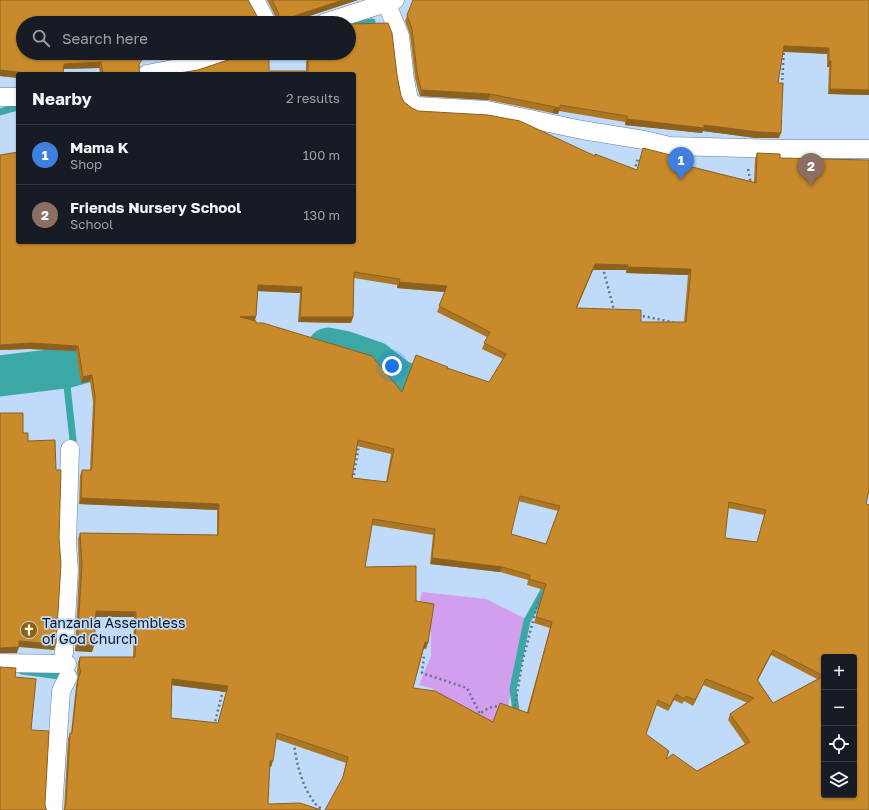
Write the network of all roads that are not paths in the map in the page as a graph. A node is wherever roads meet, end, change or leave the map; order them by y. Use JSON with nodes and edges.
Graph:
{"nodes":[{"id":1,"x":255,"y":0,"type":"edge"},
{"id":2,"x":391,"y":1,"type":"edge"},
{"id":3,"x":263,"y":16,"type":"edge"},
{"id":4,"x":345,"y":16,"type":"edge"},
{"id":5,"x":210,"y":60,"type":"edge"},
{"id":6,"x":157,"y":72,"type":"edge"},
{"id":7,"x":0,"y":97,"type":"edge"},
{"id":8,"x":16,"y":97,"type":"edge"},
{"id":9,"x":869,"y":149,"type":"edge"},
{"id":10,"x":70,"y":449,"type":"dead end"},
{"id":11,"x":0,"y":663,"type":"edge"},
{"id":12,"x":66,"y":665,"type":"junction"},
{"id":13,"x":53,"y":810,"type":"edge"}],
"edges":[{"from":1,"to":3,"type":"street"},
{"from":2,"to":4,"type":"street"},
{"from":2,"to":9,"type":"street"},
{"from":5,"to":6,"type":"street"},
{"from":7,"to":8,"type":"street"},
{"from":10,"to":12,"type":"street"},
{"from":11,"to":12,"type":"street"},
{"from":12,"to":13,"type":"street"}]}
